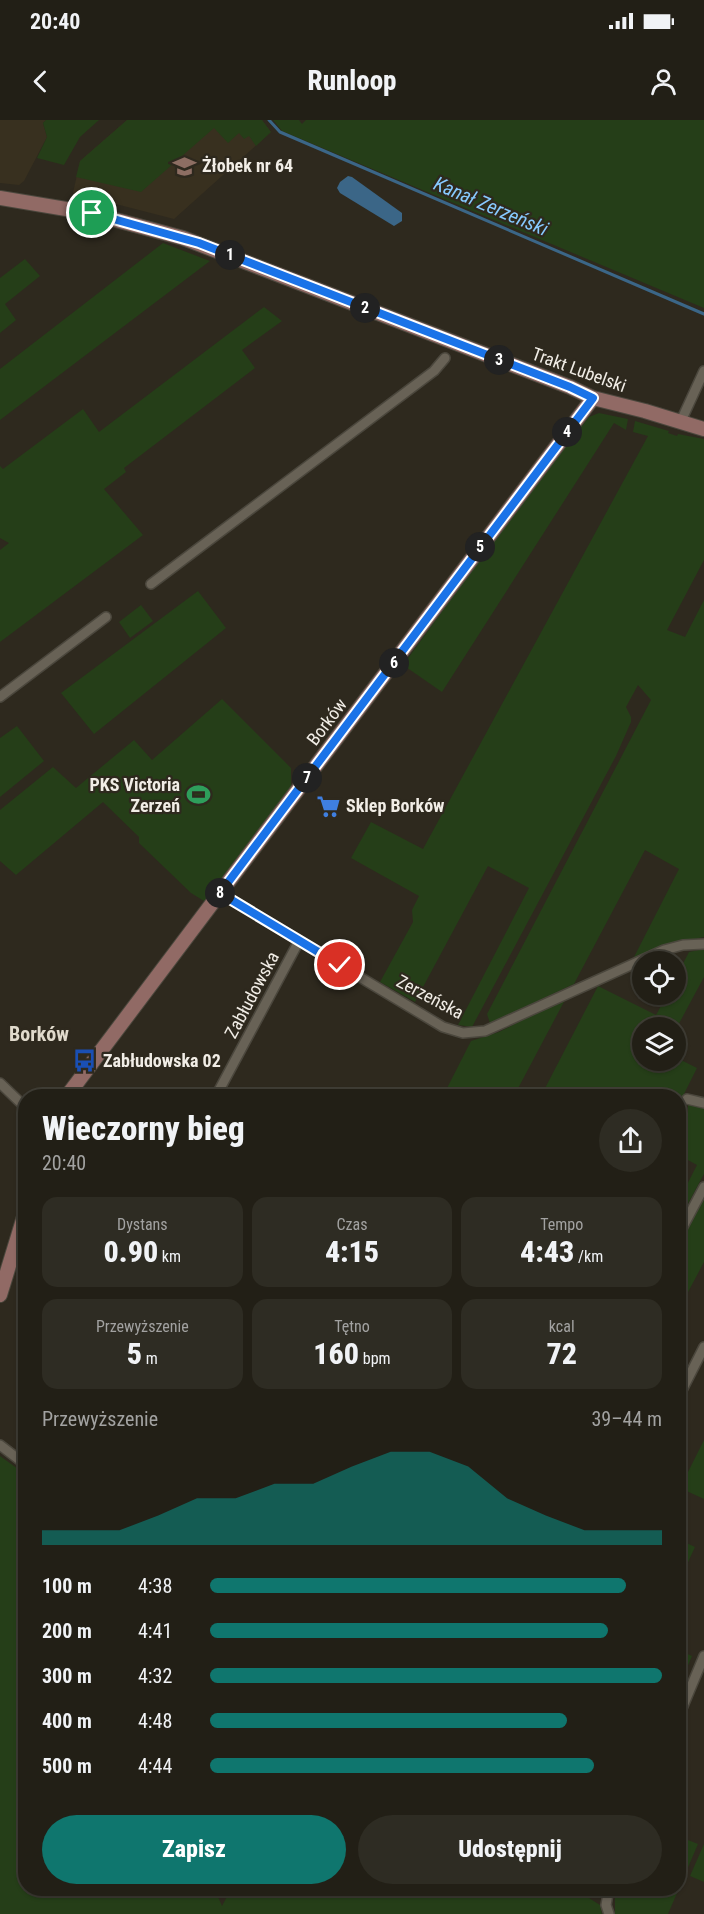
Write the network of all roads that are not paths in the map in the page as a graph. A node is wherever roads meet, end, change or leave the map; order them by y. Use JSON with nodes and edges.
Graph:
{"nodes":[{"id":1,"x":0,"y":198,"type":"edge"},
{"id":2,"x":445,"y":358,"type":"dead end"},
{"id":3,"x":704,"y":371,"type":"edge"},
{"id":4,"x":593,"y":398,"type":"junction"},
{"id":5,"x":681,"y":421,"type":"junction"},
{"id":6,"x":704,"y":429,"type":"edge"},
{"id":7,"x":151,"y":584,"type":"dead end"},
{"id":8,"x":106,"y":617,"type":"dead end"},
{"id":9,"x":0,"y":697,"type":"edge"},
{"id":10,"x":220,"y":893,"type":"junction"},
{"id":11,"x":299,"y":941,"type":"junction"},
{"id":12,"x":704,"y":944,"type":"edge"},
{"id":13,"x":0,"y":1083,"type":"edge"},
{"id":14,"x":72,"y":1089,"type":"edge"},
{"id":15,"x":220,"y":1089,"type":"edge"},
{"id":16,"x":687,"y":1099,"type":"dead end"},
{"id":17,"x":18,"y":1100,"type":"edge"},
{"id":18,"x":704,"y":1103,"type":"edge"},
{"id":19,"x":704,"y":1187,"type":"edge"},
{"id":20,"x":686,"y":1221,"type":"edge"},
{"id":21,"x":18,"y":1236,"type":"edge"},
{"id":22,"x":0,"y":1295,"type":"edge"},
{"id":23,"x":704,"y":1347,"type":"edge"},
{"id":24,"x":686,"y":1382,"type":"edge"},
{"id":25,"x":0,"y":1445,"type":"edge"},
{"id":26,"x":18,"y":1459,"type":"edge"},
{"id":27,"x":704,"y":1656,"type":"edge"},
{"id":28,"x":686,"y":1699,"type":"edge"},
{"id":29,"x":608,"y":1896,"type":"edge"},
{"id":30,"x":609,"y":1914,"type":"edge"}],
"edges":[{"from":1,"to":4,"type":"street","name":"Trakt Lubelski"},
{"from":2,"to":7,"type":"street"},
{"from":3,"to":5,"type":"street"},
{"from":4,"to":5,"type":"street","name":"Trakt Lubelski"},
{"from":4,"to":10,"type":"street","name":"Borków"},
{"from":5,"to":6,"type":"street","name":"Trakt Lubelski"},
{"from":8,"to":9,"type":"street"},
{"from":10,"to":11,"type":"street","name":"Zerzeńska"},
{"from":10,"to":14,"type":"street","name":"Borków"},
{"from":11,"to":12,"type":"street","name":"Zerzeńska"},
{"from":11,"to":15,"type":"street","name":"Zabłudowska"},
{"from":13,"to":17,"type":"street"},
{"from":16,"to":18,"type":"street"},
{"from":19,"to":20,"type":"street"},
{"from":21,"to":22,"type":"street"},
{"from":23,"to":24,"type":"street"},
{"from":25,"to":26,"type":"street"},
{"from":27,"to":28,"type":"street"},
{"from":29,"to":30,"type":"street"}]}
